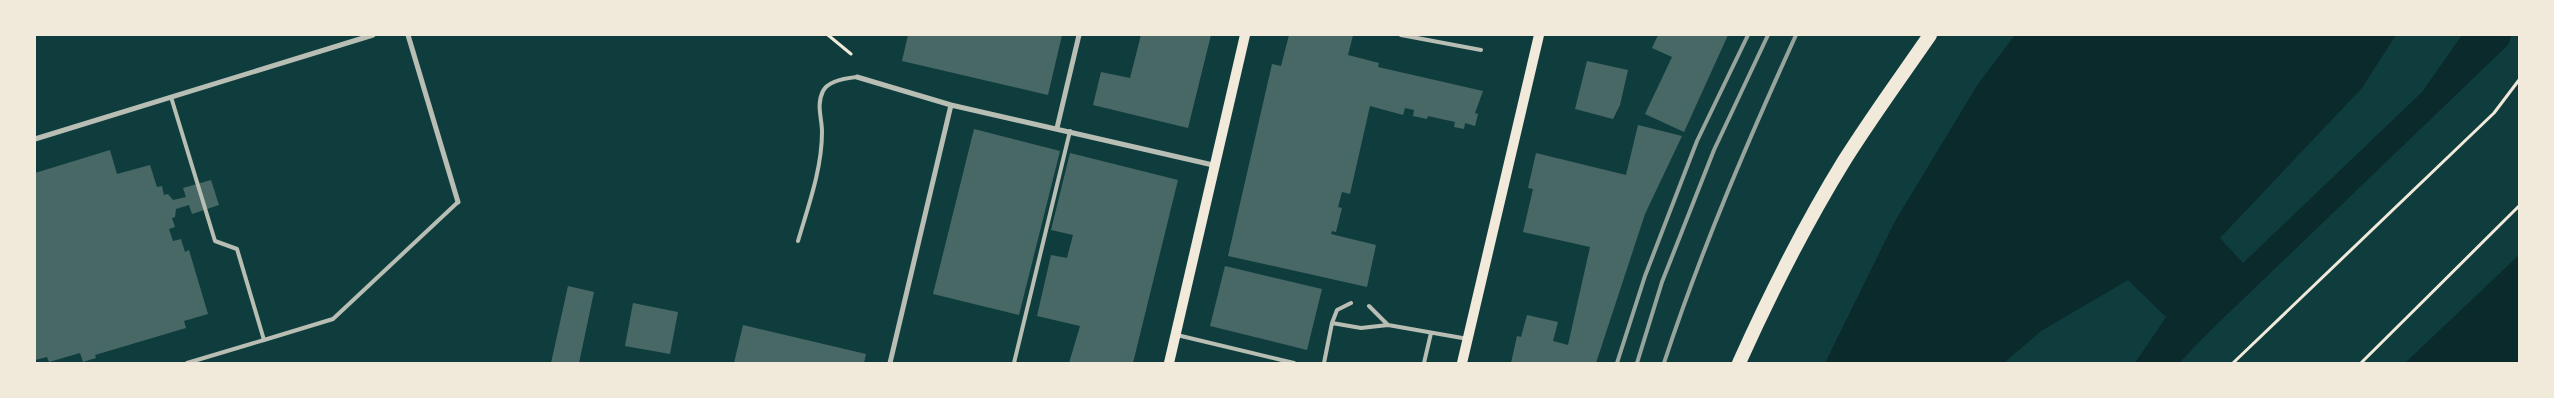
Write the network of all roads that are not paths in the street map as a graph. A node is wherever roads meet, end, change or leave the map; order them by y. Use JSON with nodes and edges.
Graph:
{"nodes":[{"id":1,"x":374,"y":35,"type":"edge"},
{"id":2,"x":408,"y":35,"type":"edge"},
{"id":3,"x":1079,"y":35,"type":"edge"},
{"id":4,"x":1245,"y":35,"type":"edge"},
{"id":5,"x":1401,"y":35,"type":"edge"},
{"id":6,"x":1539,"y":35,"type":"edge"},
{"id":7,"x":1930,"y":35,"type":"edge"},
{"id":8,"x":1481,"y":50,"type":"dead end"},
{"id":9,"x":857,"y":77,"type":"joint"},
{"id":10,"x":171,"y":98,"type":"junction"},
{"id":11,"x":951,"y":105,"type":"junction"},
{"id":12,"x":1057,"y":128,"type":"junction"},
{"id":13,"x":1070,"y":131,"type":"junction"},
{"id":14,"x":35,"y":139,"type":"edge"},
{"id":15,"x":1213,"y":165,"type":"junction"},
{"id":16,"x":458,"y":202,"type":"joint"},
{"id":17,"x":798,"y":241,"type":"dead end"},
{"id":18,"x":1351,"y":303,"type":"dead end"},
{"id":19,"x":1369,"y":306,"type":"dead end"},
{"id":20,"x":1332,"y":323,"type":"junction"},
{"id":21,"x":1388,"y":325,"type":"junction"},
{"id":22,"x":1431,"y":332,"type":"junction"},
{"id":23,"x":1175,"y":335,"type":"junction"},
{"id":24,"x":1468,"y":339,"type":"junction"},
{"id":25,"x":264,"y":340,"type":"junction"},
{"id":26,"x":187,"y":363,"type":"edge"},
{"id":27,"x":890,"y":363,"type":"edge"},
{"id":28,"x":1014,"y":363,"type":"edge"},
{"id":29,"x":1169,"y":363,"type":"edge"},
{"id":30,"x":1294,"y":363,"type":"edge"},
{"id":31,"x":1324,"y":363,"type":"edge"},
{"id":32,"x":1424,"y":363,"type":"edge"},
{"id":33,"x":1462,"y":363,"type":"edge"},
{"id":34,"x":1739,"y":363,"type":"edge"}],
"edges":[{"from":1,"to":10,"type":"street"},
{"from":2,"to":16,"type":"street"},
{"from":3,"to":12,"type":"street"},
{"from":4,"to":15,"type":"main road"},
{"from":5,"to":8,"type":"lane"},
{"from":6,"to":24,"type":"main road"},
{"from":7,"to":34,"type":"highway"},
{"from":9,"to":11,"type":"street"},
{"from":9,"to":17,"type":"lane"},
{"from":10,"to":14,"type":"street"},
{"from":10,"to":25,"type":"lane"},
{"from":11,"to":12,"type":"street"},
{"from":11,"to":27,"type":"street"},
{"from":12,"to":13,"type":"street"},
{"from":13,"to":15,"type":"street"},
{"from":13,"to":28,"type":"lane"},
{"from":15,"to":23,"type":"main road"},
{"from":16,"to":25,"type":"lane"},
{"from":18,"to":20,"type":"lane"},
{"from":19,"to":21,"type":"lane"},
{"from":20,"to":21,"type":"lane"},
{"from":20,"to":31,"type":"lane"},
{"from":21,"to":22,"type":"lane"},
{"from":22,"to":24,"type":"lane"},
{"from":22,"to":32,"type":"lane"},
{"from":23,"to":29,"type":"main road"},
{"from":23,"to":30,"type":"lane"},
{"from":24,"to":33,"type":"main road"},
{"from":25,"to":26,"type":"lane"}]}
